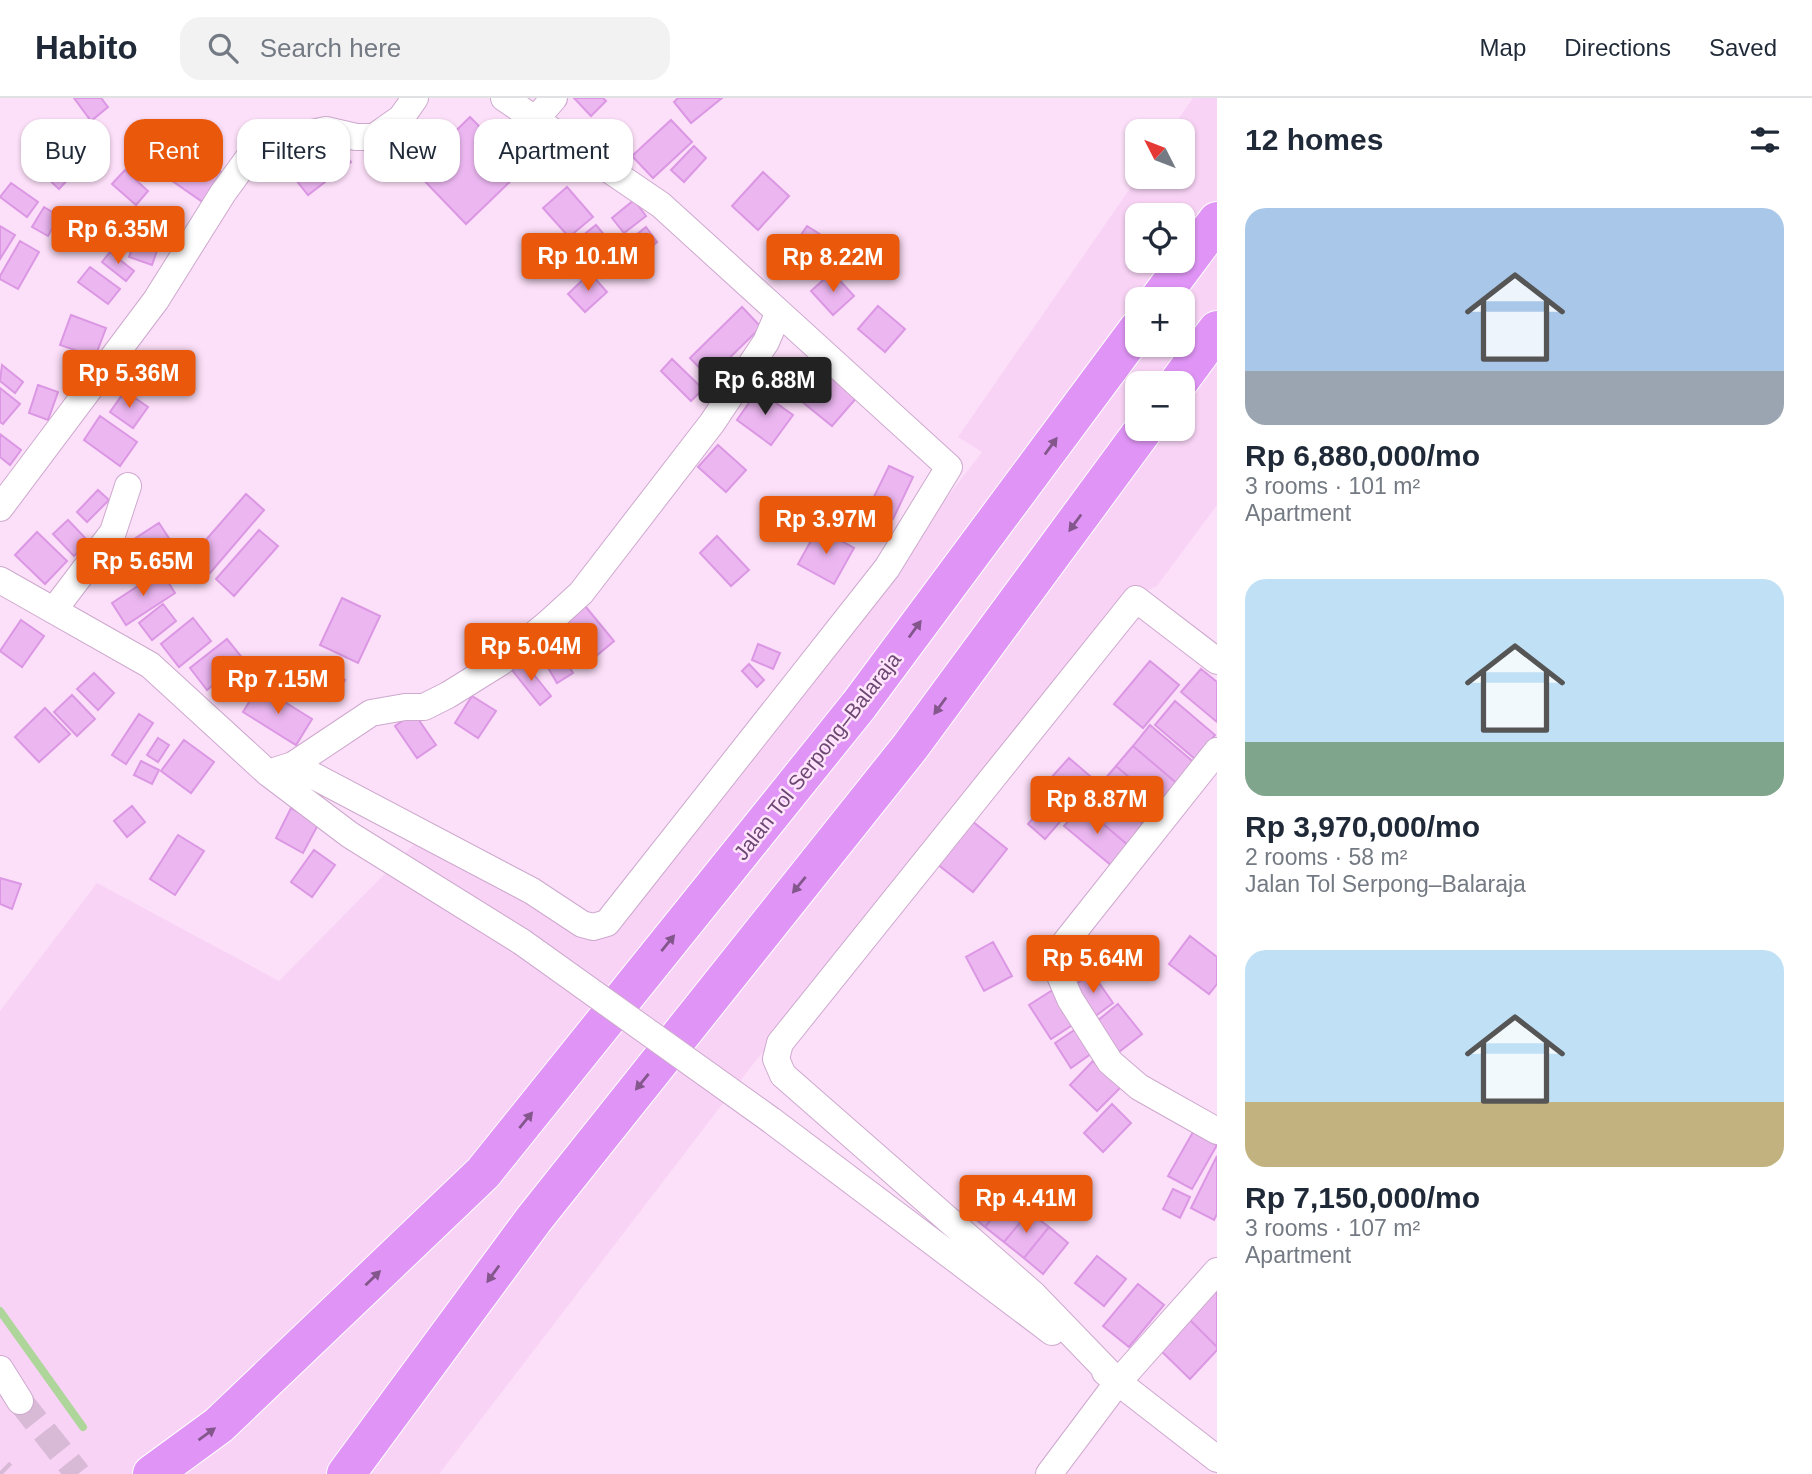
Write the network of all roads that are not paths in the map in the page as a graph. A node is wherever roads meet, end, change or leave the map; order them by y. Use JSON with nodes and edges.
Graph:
{"nodes":[{"id":1,"x":415,"y":98,"type":"edge"},
{"id":2,"x":504,"y":98,"type":"edge"},
{"id":3,"x":554,"y":98,"type":"edge"},
{"id":4,"x":536,"y":119,"type":"joint"},
{"id":5,"x":628,"y":182,"type":"edge"},
{"id":6,"x":1217,"y":221,"type":"edge"},
{"id":7,"x":1168,"y":287,"type":"edge"},
{"id":8,"x":778,"y":314,"type":"junction"},
{"id":9,"x":1217,"y":330,"type":"edge"},
{"id":10,"x":1125,"y":346,"type":"edge"},
{"id":11,"x":1187,"y":371,"type":"edge"},
{"id":12,"x":1135,"y":441,"type":"edge"},
{"id":13,"x":128,"y":486,"type":"dead end"},
{"id":14,"x":0,"y":508,"type":"edge"},
{"id":15,"x":0,"y":580,"type":"edge"},
{"id":16,"x":54,"y":610,"type":"junction"},
{"id":17,"x":1217,"y":661,"type":"edge"},
{"id":18,"x":1217,"y":751,"type":"edge"},
{"id":19,"x":280,"y":769,"type":"junction"},
{"id":20,"x":1217,"y":1131,"type":"edge"},
{"id":21,"x":1217,"y":1271,"type":"edge"},
{"id":22,"x":0,"y":1369,"type":"edge"},
{"id":23,"x":1118,"y":1382,"type":"junction"},
{"id":24,"x":20,"y":1401,"type":"tunnel mouth"},
{"id":25,"x":1217,"y":1459,"type":"edge"},
{"id":26,"x":152,"y":1474,"type":"edge"},
{"id":27,"x":346,"y":1474,"type":"edge"},
{"id":28,"x":1049,"y":1474,"type":"edge"}],
"edges":[{"from":1,"to":14,"type":"street"},
{"from":2,"to":4,"type":"street"},
{"from":3,"to":4,"type":"street"},
{"from":5,"to":8,"type":"street"},
{"from":6,"to":7,"type":"highway"},
{"from":8,"to":19,"type":"street"},
{"from":8,"to":19,"type":"street"},
{"from":9,"to":11,"type":"highway"},
{"from":26,"to":10,"type":"highway","name":"Jalan Tol Serpong–Balaraja","one_way":true},
{"from":12,"to":27,"type":"highway","one_way":true},
{"from":13,"to":16,"type":"street"},
{"from":15,"to":16,"type":"street"},
{"from":16,"to":19,"type":"street"},
{"from":17,"to":23,"type":"street"},
{"from":18,"to":20,"type":"street"},
{"from":19,"to":23,"type":"street","bridge":true},
{"from":21,"to":23,"type":"street"},
{"from":22,"to":24,"type":"street"},
{"from":23,"to":25,"type":"street"},
{"from":23,"to":28,"type":"street"}]}
